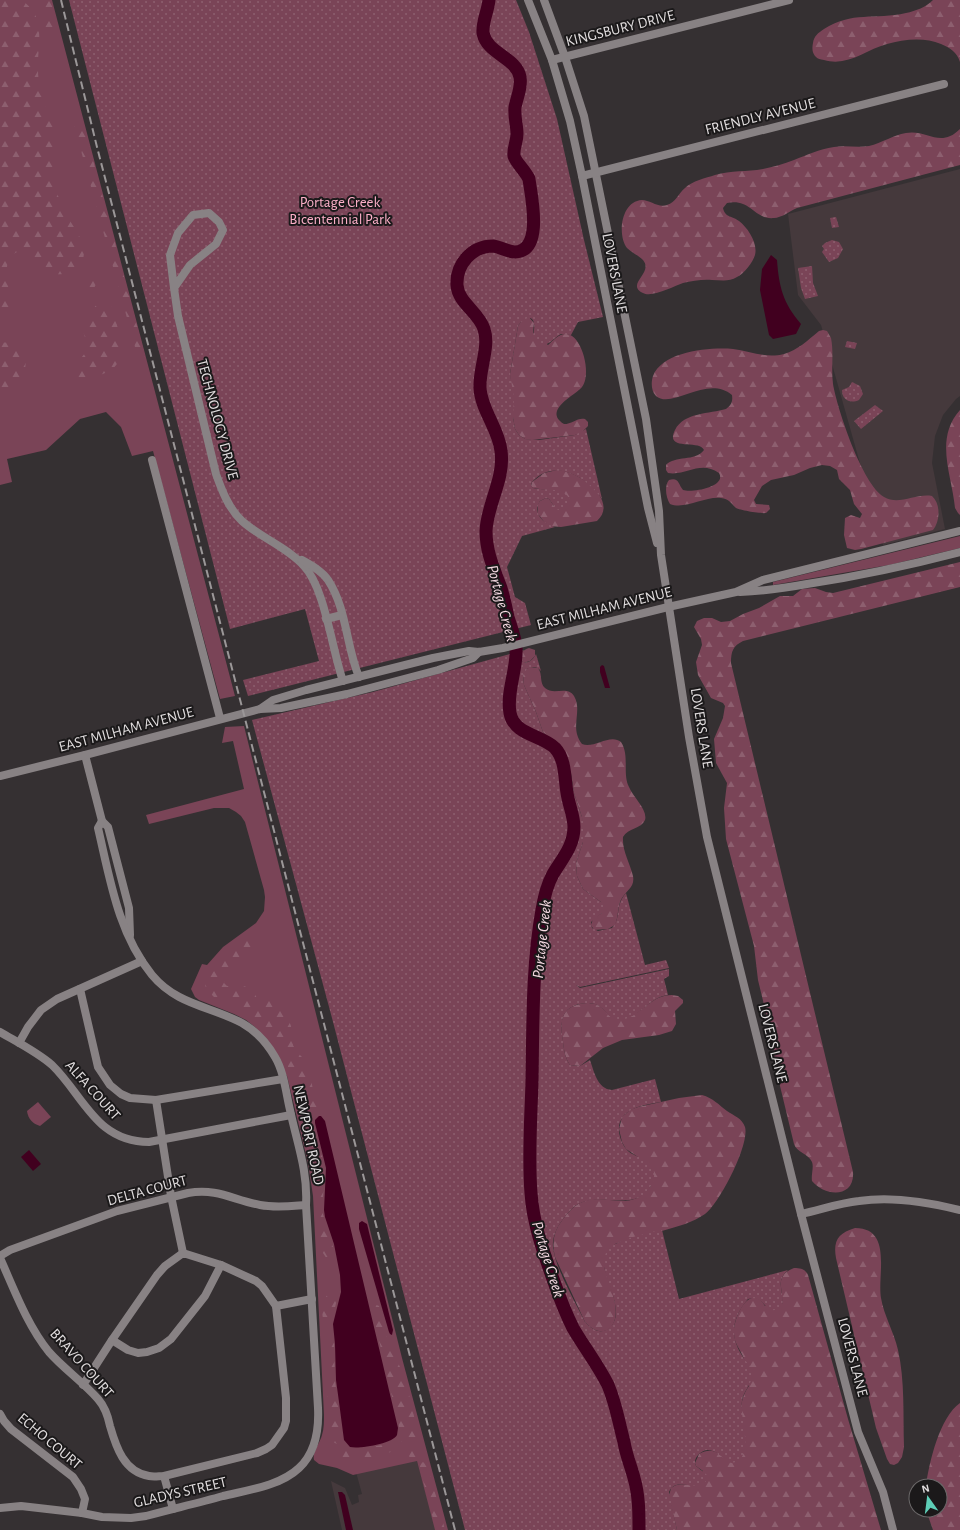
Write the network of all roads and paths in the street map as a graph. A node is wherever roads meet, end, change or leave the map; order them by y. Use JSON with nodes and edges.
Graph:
{"nodes":[{"id":1,"x":528,"y":0,"type":"edge"},
{"id":2,"x":544,"y":0,"type":"edge"},
{"id":3,"x":789,"y":0,"type":"edge"},
{"id":4,"x":565,"y":57,"type":"junction"},
{"id":5,"x":552,"y":60,"type":"junction"},
{"id":6,"x":944,"y":84,"type":"dead end"},
{"id":7,"x":596,"y":173,"type":"junction"},
{"id":8,"x":582,"y":176,"type":"junction"},
{"id":9,"x":174,"y":288,"type":"junction"},
{"id":10,"x":152,"y":460,"type":"dead end"},
{"id":11,"x":960,"y":531,"type":"edge"},
{"id":12,"x":287,"y":552,"type":"junction"},
{"id":13,"x":960,"y":552,"type":"edge"},
{"id":14,"x":661,"y":555,"type":"junction"},
{"id":15,"x":736,"y":592,"type":"junction"},
{"id":16,"x":668,"y":607,"type":"junction"},
{"id":17,"x":342,"y":615,"type":"junction"},
{"id":18,"x":326,"y":619,"type":"junction"},
{"id":19,"x":478,"y":652,"type":"junction"},
{"id":20,"x":359,"y":677,"type":"junction"},
{"id":21,"x":343,"y":681,"type":"junction"},
{"id":22,"x":260,"y":709,"type":"junction"},
{"id":23,"x":220,"y":718,"type":"junction"},
{"id":24,"x":85,"y":755,"type":"junction"},
{"id":25,"x":0,"y":776,"type":"edge"},
{"id":26,"x":142,"y":961,"type":"junction"},
{"id":27,"x":80,"y":989,"type":"junction"},
{"id":28,"x":0,"y":1032,"type":"edge"},
{"id":29,"x":18,"y":1043,"type":"junction"},
{"id":30,"x":283,"y":1079,"type":"junction"},
{"id":31,"x":156,"y":1100,"type":"junction"},
{"id":32,"x":291,"y":1115,"type":"junction"},
{"id":33,"x":162,"y":1139,"type":"junction"},
{"id":34,"x":171,"y":1196,"type":"junction"},
{"id":35,"x":306,"y":1205,"type":"junction"},
{"id":36,"x":960,"y":1210,"type":"edge"},
{"id":37,"x":802,"y":1214,"type":"junction"},
{"id":38,"x":182,"y":1253,"type":"junction"},
{"id":39,"x":0,"y":1257,"type":"edge"},
{"id":40,"x":221,"y":1265,"type":"junction"},
{"id":41,"x":312,"y":1299,"type":"junction"},
{"id":42,"x":276,"y":1306,"type":"junction"},
{"id":43,"x":112,"y":1340,"type":"junction"},
{"id":44,"x":83,"y":1385,"type":"junction"},
{"id":45,"x":0,"y":1414,"type":"edge"},
{"id":46,"x":317,"y":1434,"type":"joint"},
{"id":47,"x":164,"y":1476,"type":"junction"},
{"id":48,"x":0,"y":1508,"type":"edge"},
{"id":49,"x":173,"y":1509,"type":"junction"},
{"id":50,"x":82,"y":1513,"type":"junction"},
{"id":51,"x":893,"y":1530,"type":"edge"}],
"edges":[{"from":1,"to":5,"type":"street","name":"LOVERS LANE"},
{"from":2,"to":4,"type":"street","name":"LOVERS LANE"},
{"from":3,"to":4,"type":"street","name":"KINGSBURY DRIVE"},
{"from":4,"to":5,"type":"street","name":"KINGSBURY DRIVE"},
{"from":4,"to":7,"type":"street","name":"LOVERS LANE"},
{"from":5,"to":8,"type":"street","name":"LOVERS LANE"},
{"from":6,"to":7,"type":"street","name":"FRIENDLY AVENUE"},
{"from":7,"to":8,"type":"street","name":"FRIENDLY AVENUE"},
{"from":7,"to":14,"type":"street","name":"LOVERS LANE"},
{"from":8,"to":14,"type":"street","name":"LOVERS LANE"},
{"from":9,"to":9,"type":"street","name":"TECHNOLOGY DRIVE"},
{"from":9,"to":12,"type":"street","name":"TECHNOLOGY DRIVE"},
{"from":10,"to":23,"type":"street"},
{"from":11,"to":15,"type":"street","name":"EAST MILHAM AVENUE"},
{"from":12,"to":17,"type":"street"},
{"from":12,"to":18,"type":"street","name":"TECHNOLOGY DRIVE"},
{"from":13,"to":15,"type":"street","name":"EAST MILHAM AVENUE"},
{"from":14,"to":16,"type":"street","name":"LOVERS LANE"},
{"from":15,"to":16,"type":"street","name":"EAST MILHAM AVENUE"},
{"from":16,"to":19,"type":"street","name":"EAST MILHAM AVENUE"},
{"from":16,"to":37,"type":"street","name":"LOVERS LANE"},
{"from":17,"to":18,"type":"street"},
{"from":17,"to":20,"type":"street"},
{"from":18,"to":21,"type":"street","name":"TECHNOLOGY DRIVE"},
{"from":19,"to":20,"type":"street","name":"EAST MILHAM AVENUE"},
{"from":19,"to":22,"type":"street","name":"EAST MILHAM AVENUE"},
{"from":20,"to":21,"type":"street","name":"EAST MILHAM AVENUE"},
{"from":21,"to":22,"type":"street","name":"EAST MILHAM AVENUE"},
{"from":22,"to":23,"type":"street","name":"EAST MILHAM AVENUE"},
{"from":23,"to":24,"type":"street","name":"EAST MILHAM AVENUE"},
{"from":24,"to":25,"type":"street","name":"EAST MILHAM AVENUE"},
{"from":24,"to":26,"type":"street","name":"NEWPORT ROAD"},
{"from":26,"to":27,"type":"street"},
{"from":26,"to":30,"type":"street","name":"NEWPORT ROAD"},
{"from":27,"to":29,"type":"street"},
{"from":27,"to":31,"type":"street","name":"ALFA COURT"},
{"from":28,"to":29,"type":"street","name":"ALFA COURT"},
{"from":29,"to":33,"type":"street","name":"ALFA COURT"},
{"from":30,"to":31,"type":"street","name":"ALFA COURT"},
{"from":30,"to":32,"type":"street","name":"NEWPORT ROAD"},
{"from":31,"to":33,"type":"street"},
{"from":32,"to":33,"type":"street","name":"ALFA COURT"},
{"from":32,"to":35,"type":"street","name":"NEWPORT ROAD"},
{"from":33,"to":34,"type":"street"},
{"from":34,"to":35,"type":"street","name":"DELTA COURT"},
{"from":34,"to":38,"type":"street"},
{"from":34,"to":39,"type":"street","name":"DELTA COURT"},
{"from":35,"to":41,"type":"street","name":"NEWPORT ROAD"},
{"from":36,"to":37,"type":"street"},
{"from":37,"to":51,"type":"street","name":"LOVERS LANE"},
{"from":38,"to":40,"type":"street"},
{"from":38,"to":43,"type":"street"},
{"from":39,"to":44,"type":"street","name":"BRAVO COURT"},
{"from":40,"to":42,"type":"street"},
{"from":40,"to":43,"type":"street"},
{"from":41,"to":42,"type":"street"},
{"from":41,"to":46,"type":"street","name":"NEWPORT ROAD"},
{"from":42,"to":47,"type":"street","name":"GLADYS STREET"},
{"from":43,"to":44,"type":"street"},
{"from":44,"to":47,"type":"street","name":"BRAVO COURT"},
{"from":45,"to":50,"type":"street","name":"ECHO COURT"},
{"from":46,"to":49,"type":"street","name":"GLADYS STREET"},
{"from":47,"to":49,"type":"street"},
{"from":48,"to":50,"type":"street","name":"GLADYS STREET"},
{"from":49,"to":50,"type":"street","name":"GLADYS STREET"}]}
